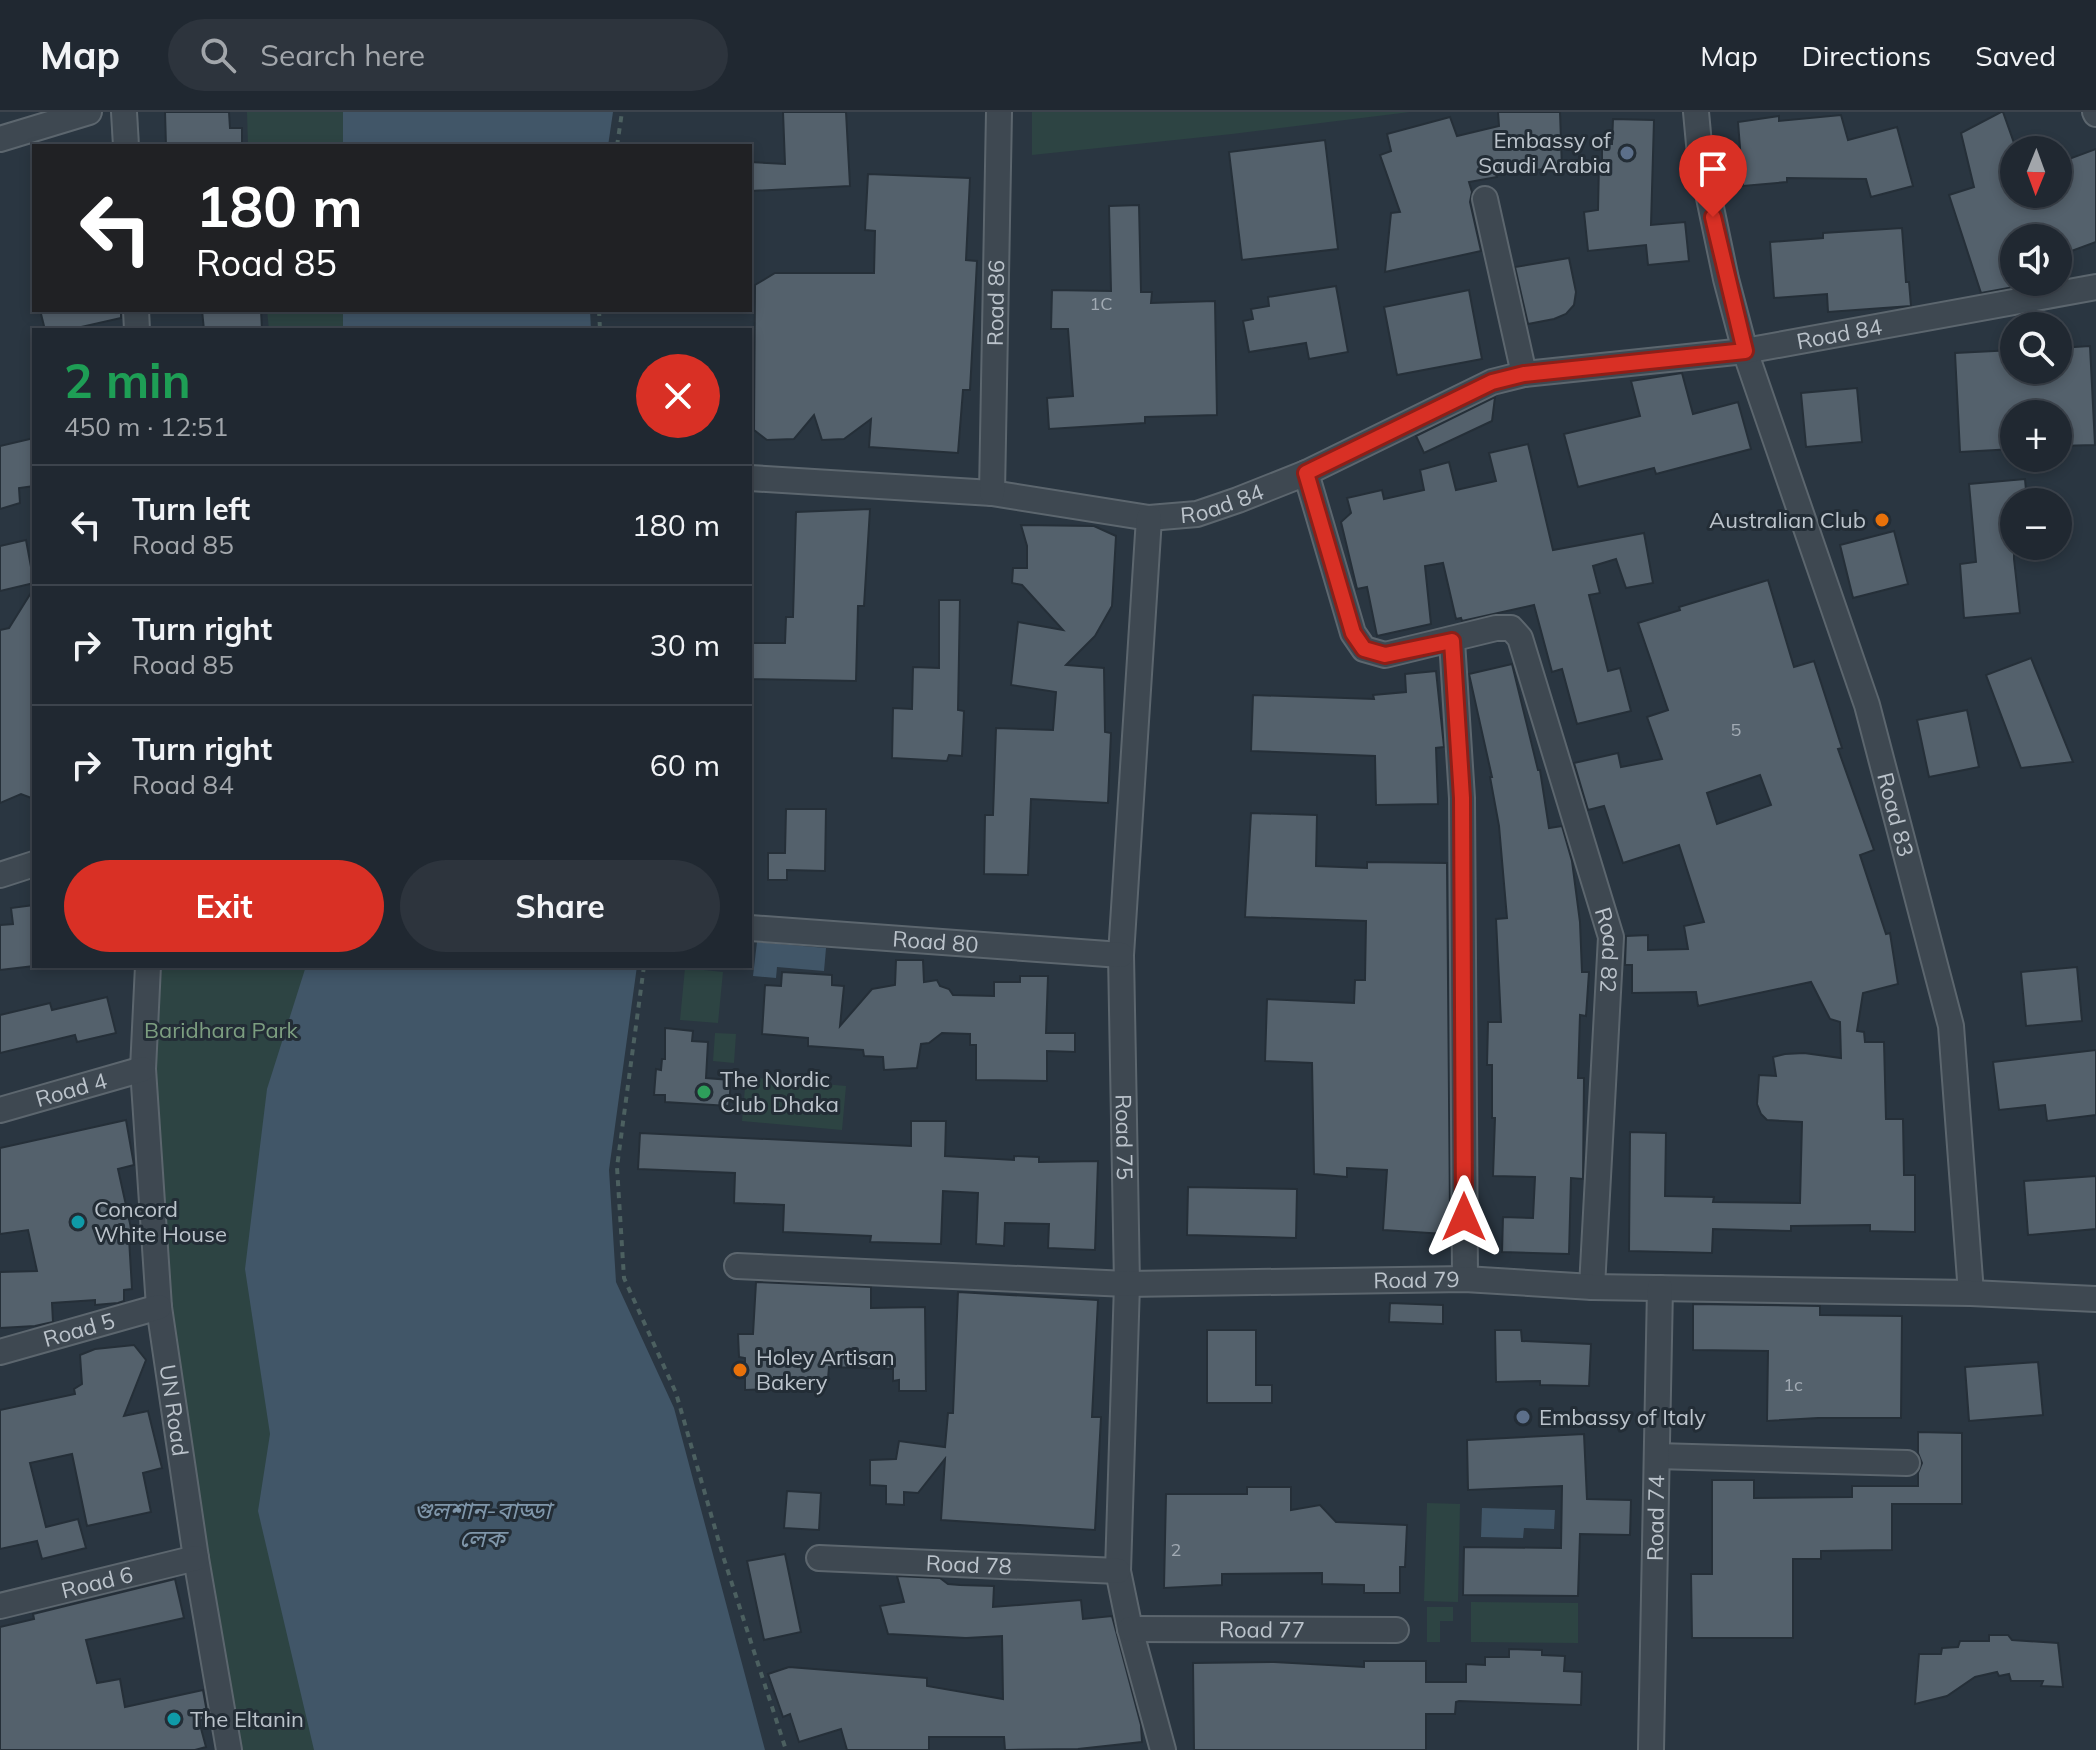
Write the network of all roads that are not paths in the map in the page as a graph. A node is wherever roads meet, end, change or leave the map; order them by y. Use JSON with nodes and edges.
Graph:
{"nodes":[{"id":1,"x":89,"y":112,"type":"edge"},
{"id":2,"x":124,"y":112,"type":"edge"},
{"id":3,"x":999,"y":112,"type":"edge"},
{"id":4,"x":1696,"y":112,"type":"edge"},
{"id":5,"x":0,"y":139,"type":"edge"},
{"id":6,"x":126,"y":144,"type":"edge"},
{"id":7,"x":1485,"y":199,"type":"dead end"},
{"id":8,"x":2096,"y":287,"type":"edge"},
{"id":9,"x":1745,"y":351,"type":"junction"},
{"id":10,"x":1524,"y":374,"type":"junction"},
{"id":11,"x":1306,"y":473,"type":"junction"},
{"id":12,"x":752,"y":478,"type":"edge"},
{"id":13,"x":992,"y":493,"type":"junction"},
{"id":14,"x":1149,"y":518,"type":"junction"},
{"id":15,"x":1452,"y":641,"type":"junction"},
{"id":16,"x":32,"y":865,"type":"edge"},
{"id":17,"x":0,"y":875,"type":"edge"},
{"id":18,"x":752,"y":928,"type":"edge"},
{"id":19,"x":1121,"y":955,"type":"junction"},
{"id":20,"x":148,"y":968,"type":"edge"},
{"id":21,"x":143,"y":1069,"type":"junction"},
{"id":22,"x":0,"y":1110,"type":"edge"},
{"id":23,"x":737,"y":1266,"type":"dead end"},
{"id":24,"x":1465,"y":1279,"type":"junction"},
{"id":25,"x":1127,"y":1284,"type":"junction"},
{"id":26,"x":1592,"y":1287,"type":"junction"},
{"id":27,"x":1660,"y":1288,"type":"junction"},
{"id":28,"x":1971,"y":1293,"type":"junction"},
{"id":29,"x":2096,"y":1299,"type":"edge"},
{"id":30,"x":159,"y":1307,"type":"junction"},
{"id":31,"x":0,"y":1352,"type":"edge"},
{"id":32,"x":1657,"y":1456,"type":"junction"},
{"id":33,"x":1907,"y":1463,"type":"dead end"},
{"id":34,"x":196,"y":1558,"type":"junction"},
{"id":35,"x":819,"y":1558,"type":"dead end"},
{"id":36,"x":1118,"y":1571,"type":"junction"},
{"id":37,"x":0,"y":1606,"type":"edge"},
{"id":38,"x":1130,"y":1629,"type":"junction"},
{"id":39,"x":1396,"y":1630,"type":"dead end"},
{"id":40,"x":229,"y":1750,"type":"edge"},
{"id":41,"x":1163,"y":1750,"type":"edge"},
{"id":42,"x":1651,"y":1750,"type":"edge"}],
"edges":[{"from":1,"to":5,"type":"street"},
{"from":2,"to":6,"type":"street"},
{"from":3,"to":13,"type":"street","name":"Road 86"},
{"from":4,"to":9,"type":"street","name":"Road 83"},
{"from":7,"to":10,"type":"street"},
{"from":8,"to":9,"type":"street","name":"Road 84"},
{"from":9,"to":10,"type":"street","name":"Road 84"},
{"from":9,"to":28,"type":"street","name":"Road 83"},
{"from":10,"to":11,"type":"street","name":"Road 84"},
{"from":11,"to":14,"type":"street","name":"Road 84"},
{"from":11,"to":15,"type":"street"},
{"from":12,"to":13,"type":"street","name":"Road 84"},
{"from":13,"to":14,"type":"street","name":"Road 84"},
{"from":14,"to":19,"type":"street","name":"Road 75"},
{"from":15,"to":24,"type":"street"},
{"from":15,"to":26,"type":"street","name":"Road 82"},
{"from":16,"to":17,"type":"street"},
{"from":18,"to":19,"type":"street","name":"Road 80"},
{"from":19,"to":25,"type":"street","name":"Road 75"},
{"from":20,"to":21,"type":"street","name":"UN Road"},
{"from":21,"to":22,"type":"street","name":"Road 4"},
{"from":21,"to":30,"type":"street","name":"UN Road"},
{"from":23,"to":25,"type":"street","name":"Road 79"},
{"from":24,"to":25,"type":"street","name":"Road 79"},
{"from":24,"to":26,"type":"street","name":"Road 79"},
{"from":25,"to":36,"type":"street","name":"Road 75"},
{"from":26,"to":27,"type":"street","name":"Road 79"},
{"from":27,"to":28,"type":"street","name":"Road 79"},
{"from":27,"to":32,"type":"street","name":"Road 74"},
{"from":28,"to":29,"type":"street","name":"Road 79"},
{"from":30,"to":31,"type":"street","name":"Road 5"},
{"from":30,"to":34,"type":"street","name":"UN Road"},
{"from":32,"to":33,"type":"street"},
{"from":32,"to":42,"type":"street","name":"Road 74"},
{"from":34,"to":37,"type":"street","name":"Road 6"},
{"from":34,"to":40,"type":"street","name":"UN Road"},
{"from":35,"to":36,"type":"street","name":"Road 78"},
{"from":36,"to":38,"type":"street","name":"Road 75"},
{"from":38,"to":39,"type":"street","name":"Road 77"},
{"from":38,"to":41,"type":"street","name":"Road 75"}]}
